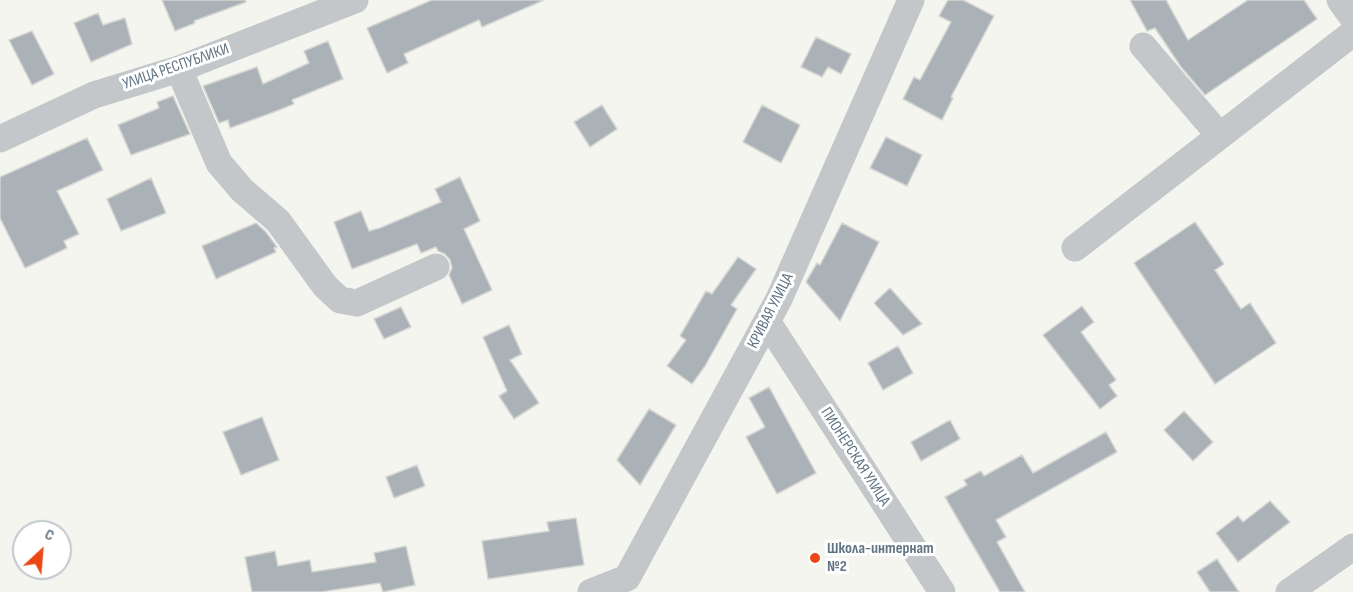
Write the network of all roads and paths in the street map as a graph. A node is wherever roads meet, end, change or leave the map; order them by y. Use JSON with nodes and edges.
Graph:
{"nodes":[{"id":1,"x":354,"y":0,"type":"edge"},
{"id":2,"x":911,"y":0,"type":"edge"},
{"id":3,"x":1340,"y":0,"type":"edge"},
{"id":4,"x":300,"y":10,"type":"edge"},
{"id":5,"x":1353,"y":18,"type":"edge"},
{"id":6,"x":1353,"y":33,"type":"edge"},
{"id":7,"x":1143,"y":46,"type":"dead end"},
{"id":8,"x":179,"y":69,"type":"junction"},
{"id":9,"x":1220,"y":136,"type":"junction"},
{"id":10,"x":0,"y":140,"type":"edge"},
{"id":11,"x":1075,"y":248,"type":"dead end"},
{"id":12,"x":436,"y":267,"type":"dead end"},
{"id":13,"x":767,"y":321,"type":"junction"},
{"id":14,"x":1353,"y":547,"type":"edge"},
{"id":15,"x":636,"y":585,"type":"edge"},
{"id":16,"x":591,"y":592,"type":"edge"},
{"id":17,"x":942,"y":592,"type":"edge"},
{"id":18,"x":1289,"y":592,"type":"edge"}],
"edges":[{"from":1,"to":4,"type":"street","name":"УЛИЦА РЕСПУБЛИКИ"},
{"from":2,"to":13,"type":"street","name":"КРИВАЯ УЛИЦА"},
{"from":3,"to":5,"type":"street"},
{"from":4,"to":8,"type":"street","name":"УЛИЦА РЕСПУБЛИКИ"},
{"from":6,"to":9,"type":"street"},
{"from":7,"to":9,"type":"street"},
{"from":8,"to":10,"type":"street","name":"УЛИЦА РЕСПУБЛИКИ"},
{"from":8,"to":12,"type":"street"},
{"from":9,"to":11,"type":"street"},
{"from":13,"to":15,"type":"street","name":"КРИВАЯ УЛИЦА"},
{"from":13,"to":17,"type":"street","name":"ПИОНЕРСКАЯ УЛИЦА"},
{"from":14,"to":18,"type":"street"},
{"from":15,"to":16,"type":"street","name":"КРИВАЯ УЛИЦА"}]}
